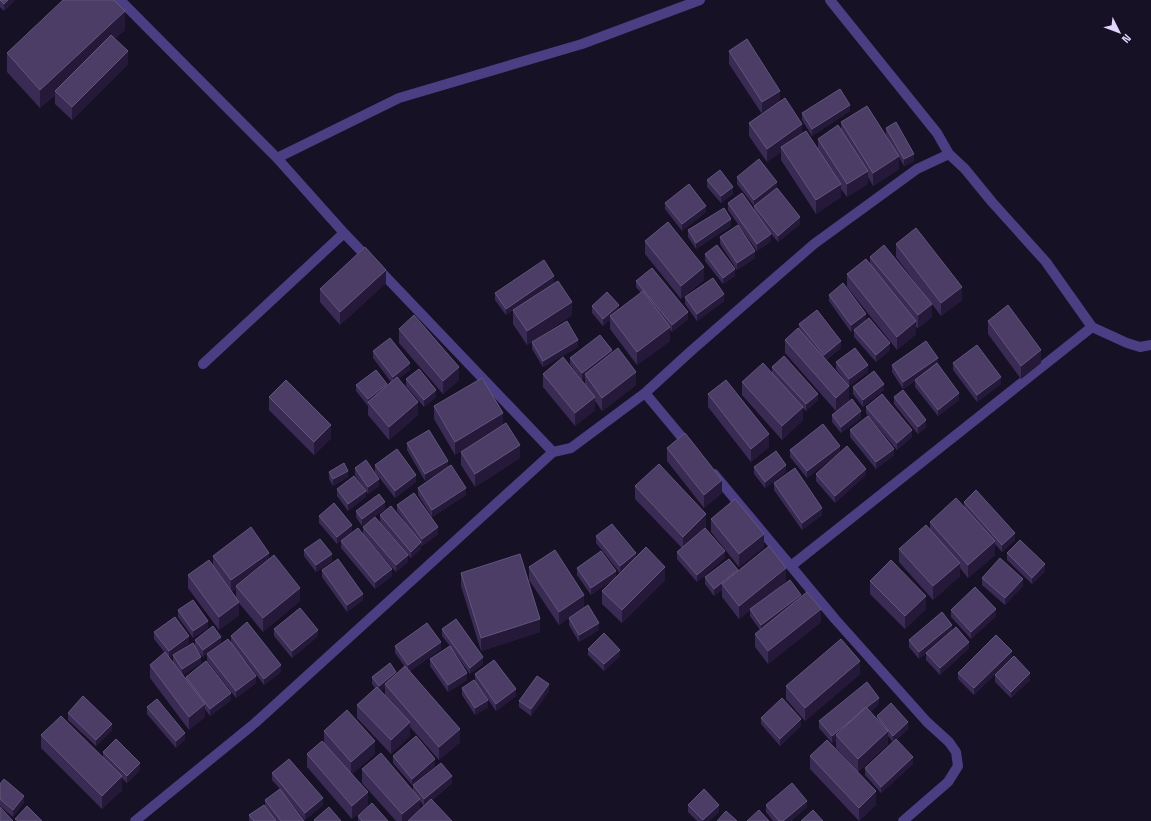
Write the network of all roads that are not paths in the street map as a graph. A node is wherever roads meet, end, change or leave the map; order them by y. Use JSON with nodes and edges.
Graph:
{"nodes":[{"id":1,"x":120,"y":0,"type":"edge"},
{"id":2,"x":700,"y":0,"type":"edge"},
{"id":3,"x":830,"y":0,"type":"edge"},
{"id":4,"x":949,"y":154,"type":"junction"},
{"id":5,"x":277,"y":158,"type":"junction"},
{"id":6,"x":344,"y":233,"type":"junction"},
{"id":7,"x":1092,"y":327,"type":"junction"},
{"id":8,"x":1151,"y":345,"type":"edge"},
{"id":9,"x":203,"y":364,"type":"dead end"},
{"id":10,"x":645,"y":393,"type":"junction"},
{"id":11,"x":553,"y":452,"type":"junction"},
{"id":12,"x":696,"y":453,"type":"edge"},
{"id":13,"x":706,"y":465,"type":"edge"},
{"id":14,"x":791,"y":566,"type":"junction"},
{"id":15,"x":135,"y":821,"type":"edge"},
{"id":16,"x":903,"y":821,"type":"edge"}],
"edges":[{"from":1,"to":5,"type":"street"},
{"from":2,"to":5,"type":"street"},
{"from":3,"to":4,"type":"street"},
{"from":4,"to":7,"type":"street"},
{"from":4,"to":10,"type":"street"},
{"from":5,"to":6,"type":"street"},
{"from":6,"to":9,"type":"street"},
{"from":6,"to":11,"type":"street"},
{"from":7,"to":8,"type":"street"},
{"from":7,"to":14,"type":"street"},
{"from":10,"to":11,"type":"street"},
{"from":10,"to":12,"type":"street"},
{"from":11,"to":15,"type":"street"},
{"from":13,"to":14,"type":"street"},
{"from":14,"to":16,"type":"street"}]}
